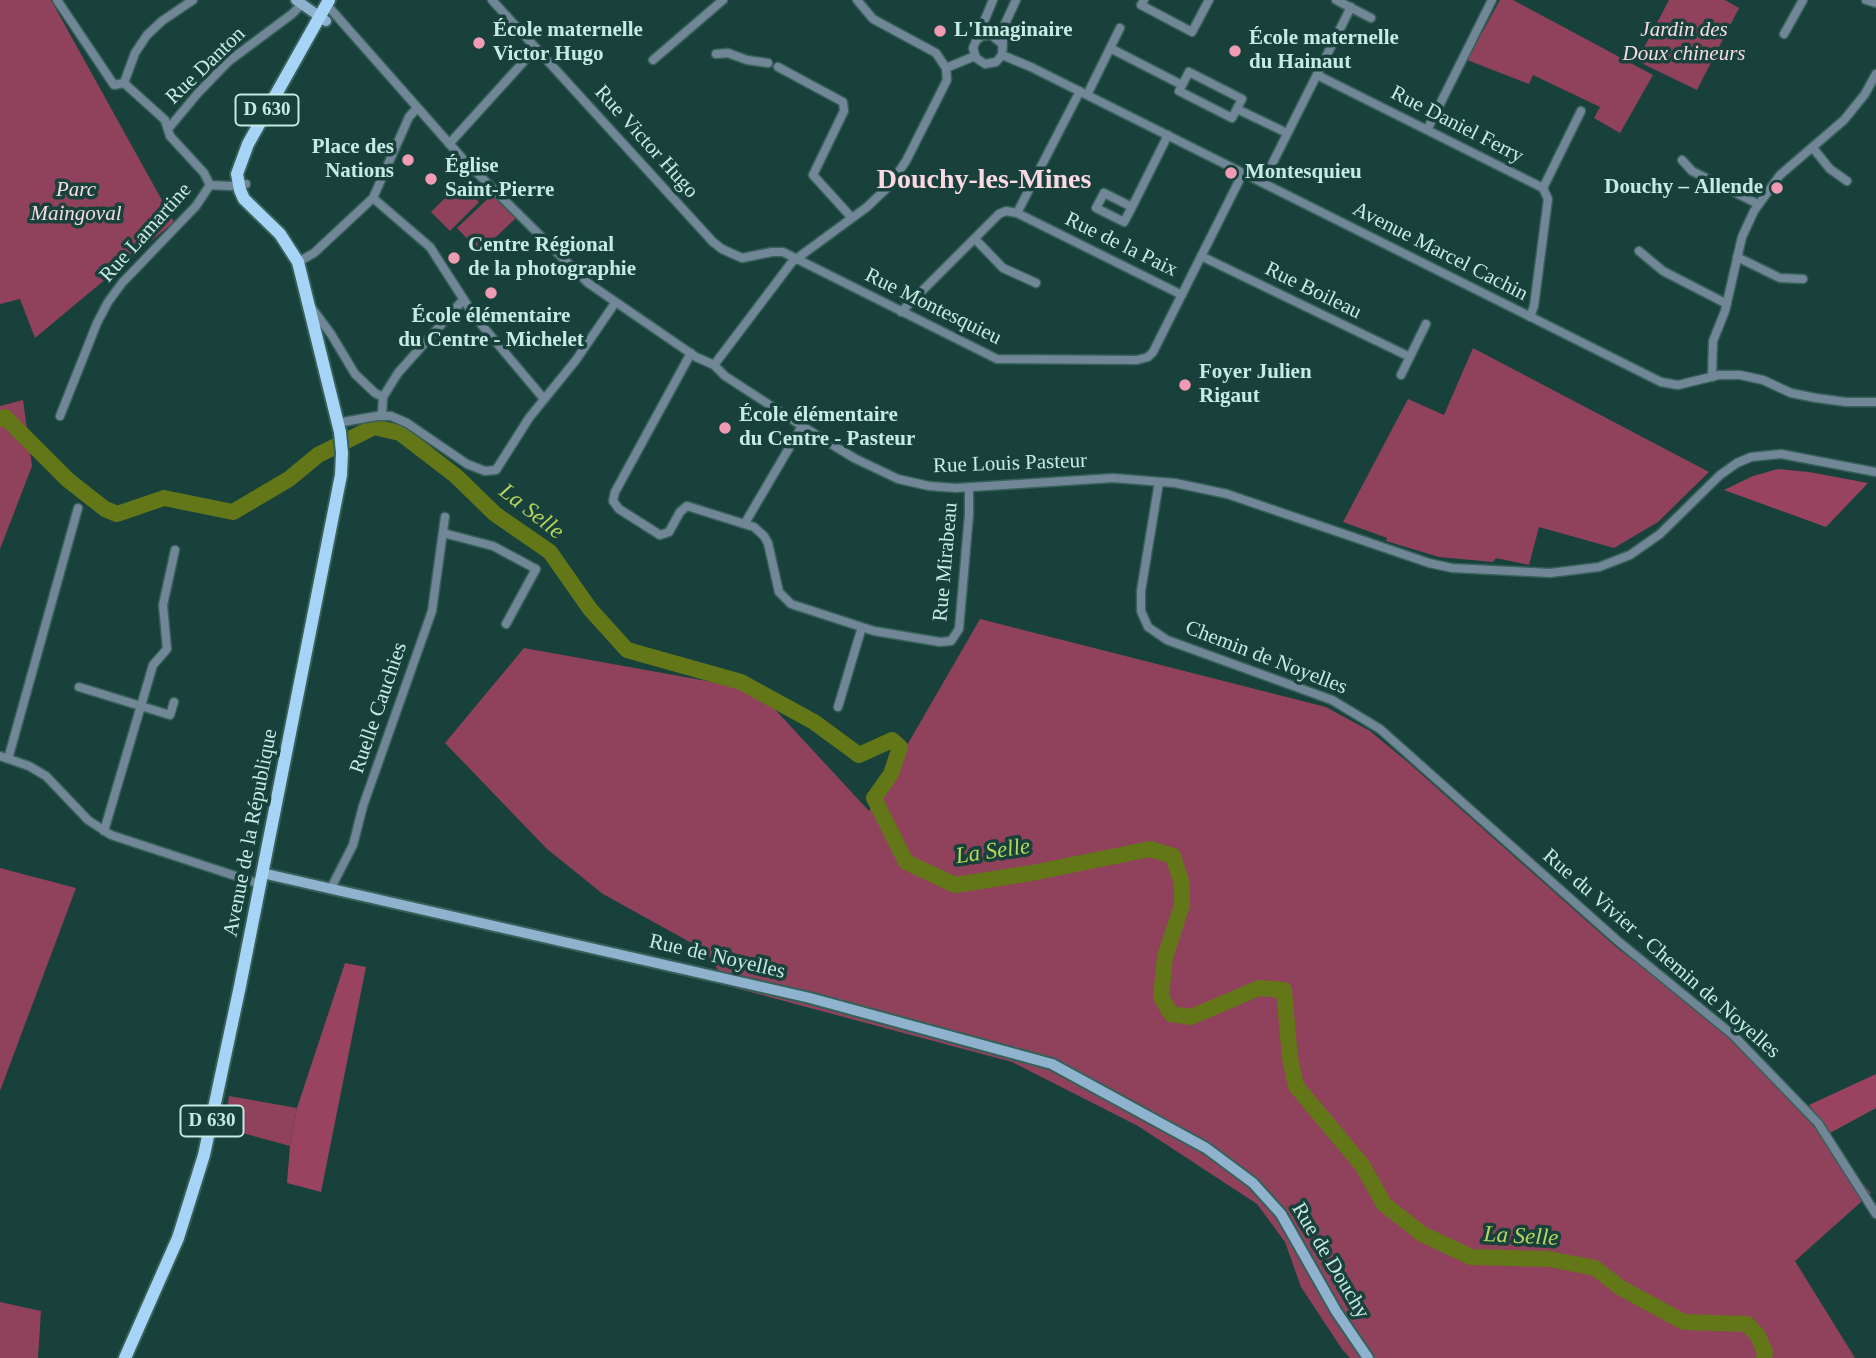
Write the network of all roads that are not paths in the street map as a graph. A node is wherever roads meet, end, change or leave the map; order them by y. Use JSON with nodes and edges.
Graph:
{"nodes":[{"id":1,"x":57,"y":0,"type":"edge"},
{"id":2,"x":193,"y":0,"type":"edge"},
{"id":3,"x":492,"y":0,"type":"edge"},
{"id":4,"x":723,"y":0,"type":"edge"},
{"id":5,"x":857,"y":0,"type":"edge"},
{"id":6,"x":993,"y":0,"type":"edge"},
{"id":7,"x":1016,"y":0,"type":"edge"},
{"id":8,"x":1144,"y":0,"type":"edge"},
{"id":9,"x":1336,"y":0,"type":"edge"},
{"id":10,"x":1492,"y":0,"type":"edge"},
{"id":11,"x":1803,"y":0,"type":"edge"},
{"id":12,"x":1866,"y":0,"type":"edge"},
{"id":13,"x":1207,"y":1,"type":"edge"},
{"id":14,"x":299,"y":2,"type":"edge"},
{"id":15,"x":1876,"y":3,"type":"edge"},
{"id":16,"x":1351,"y":8,"type":"junction"},
{"id":17,"x":328,"y":9,"type":"edge"},
{"id":18,"x":1371,"y":18,"type":"dead end"},
{"id":19,"x":1120,"y":28,"type":"dead end"},
{"id":20,"x":1784,"y":34,"type":"dead end"},
{"id":21,"x":977,"y":40,"type":"junction"},
{"id":22,"x":1001,"y":43,"type":"junction"},
{"id":23,"x":536,"y":48,"type":"junction"},
{"id":24,"x":1110,"y":48,"type":"junction"},
{"id":25,"x":716,"y":54,"type":"dead end"},
{"id":26,"x":1002,"y":55,"type":"junction"},
{"id":27,"x":975,"y":57,"type":"junction"},
{"id":28,"x":653,"y":60,"type":"dead end"},
{"id":29,"x":768,"y":63,"type":"dead end"},
{"id":30,"x":778,"y":67,"type":"dead end"},
{"id":31,"x":946,"y":68,"type":"junction"},
{"id":32,"x":1876,"y":74,"type":"edge"},
{"id":33,"x":1317,"y":75,"type":"junction"},
{"id":34,"x":124,"y":83,"type":"junction"},
{"id":35,"x":1182,"y":85,"type":"junction"},
{"id":36,"x":1083,"y":93,"type":"junction"},
{"id":37,"x":417,"y":108,"type":"junction"},
{"id":38,"x":1237,"y":108,"type":"junction"},
{"id":39,"x":1581,"y":111,"type":"dead end"},
{"id":40,"x":168,"y":128,"type":"junction"},
{"id":41,"x":1427,"y":130,"type":"junction"},
{"id":42,"x":1287,"y":133,"type":"junction"},
{"id":43,"x":1168,"y":135,"type":"junction"},
{"id":44,"x":449,"y":144,"type":"junction"},
{"id":45,"x":1814,"y":148,"type":"junction"},
{"id":46,"x":1682,"y":160,"type":"dead end"},
{"id":47,"x":1243,"y":173,"type":"junction"},
{"id":48,"x":1847,"y":181,"type":"dead end"},
{"id":49,"x":1263,"y":182,"type":"junction"},
{"id":50,"x":210,"y":185,"type":"junction"},
{"id":51,"x":242,"y":185,"type":"junction"},
{"id":52,"x":1543,"y":188,"type":"junction"},
{"id":53,"x":373,"y":198,"type":"junction"},
{"id":54,"x":1758,"y":204,"type":"junction"},
{"id":55,"x":1132,"y":207,"type":"dead end"},
{"id":56,"x":1017,"y":213,"type":"junction"},
{"id":57,"x":852,"y":218,"type":"junction"},
{"id":58,"x":975,"y":239,"type":"junction"},
{"id":59,"x":1639,"y":251,"type":"dead end"},
{"id":60,"x":1201,"y":256,"type":"junction"},
{"id":61,"x":1737,"y":257,"type":"junction"},
{"id":62,"x":796,"y":259,"type":"junction"},
{"id":63,"x":298,"y":262,"type":"junction"},
{"id":64,"x":1803,"y":279,"type":"dead end"},
{"id":65,"x":1036,"y":283,"type":"dead end"},
{"id":66,"x":1182,"y":295,"type":"junction"},
{"id":67,"x":463,"y":300,"type":"junction"},
{"id":68,"x":615,"y":303,"type":"junction"},
{"id":69,"x":1727,"y":304,"type":"junction"},
{"id":70,"x":309,"y":305,"type":"junction"},
{"id":71,"x":901,"y":312,"type":"junction"},
{"id":72,"x":1530,"y":317,"type":"junction"},
{"id":73,"x":1426,"y":324,"type":"dead end"},
{"id":74,"x":691,"y":353,"type":"junction"},
{"id":75,"x":1410,"y":357,"type":"junction"},
{"id":76,"x":714,"y":365,"type":"junction"},
{"id":77,"x":1401,"y":375,"type":"dead end"},
{"id":78,"x":1712,"y":377,"type":"junction"},
{"id":79,"x":383,"y":397,"type":"junction"},
{"id":80,"x":544,"y":399,"type":"junction"},
{"id":81,"x":1876,"y":402,"type":"edge"},
{"id":82,"x":382,"y":415,"type":"junction"},
{"id":83,"x":60,"y":416,"type":"dead end"},
{"id":84,"x":802,"y":426,"type":"junction"},
{"id":85,"x":338,"y":427,"type":"junction"},
{"id":86,"x":1876,"y":472,"type":"edge"},
{"id":87,"x":1159,"y":482,"type":"junction"},
{"id":88,"x":969,"y":487,"type":"junction"},
{"id":89,"x":78,"y":508,"type":"dead end"},
{"id":90,"x":445,"y":516,"type":"dead end"},
{"id":91,"x":745,"y":523,"type":"junction"},
{"id":92,"x":443,"y":533,"type":"junction"},
{"id":93,"x":175,"y":550,"type":"dead end"},
{"id":94,"x":506,"y":624,"type":"dead end"},
{"id":95,"x":862,"y":627,"type":"junction"},
{"id":96,"x":79,"y":687,"type":"dead end"},
{"id":97,"x":173,"y":702,"type":"dead end"},
{"id":98,"x":141,"y":706,"type":"junction"},
{"id":99,"x":838,"y":707,"type":"dead end"},
{"id":100,"x":1396,"y":743,"type":"joint"},
{"id":101,"x":4,"y":758,"type":"edge"},
{"id":102,"x":104,"y":831,"type":"junction"},
{"id":103,"x":261,"y":879,"type":"junction"},
{"id":104,"x":331,"y":888,"type":"junction"},
{"id":105,"x":1150,"y":1117,"type":"joint"},
{"id":106,"x":1876,"y":1214,"type":"edge"},
{"id":107,"x":125,"y":1358,"type":"edge"},
{"id":108,"x":1368,"y":1358,"type":"edge"}],
"edges":[{"from":1,"to":34,"type":"street"},
{"from":2,"to":34,"type":"street"},
{"from":3,"to":23,"type":"street","name":"Rue Victor Hugo"},
{"from":4,"to":28,"type":"street"},
{"from":5,"to":31,"type":"street"},
{"from":6,"to":21,"type":"street"},
{"from":7,"to":22,"type":"street"},
{"from":8,"to":13,"type":"street"},
{"from":9,"to":16,"type":"street"},
{"from":10,"to":41,"type":"street"},
{"from":11,"to":20,"type":"street"},
{"from":12,"to":15,"type":"street"},
{"from":14,"to":17,"type":"street"},
{"from":14,"to":40,"type":"street","name":"Rue Danton"},
{"from":16,"to":18,"type":"street"},
{"from":16,"to":33,"type":"street"},
{"from":17,"to":37,"type":"street","name":"Rue Louis Pasteur"},
{"from":17,"to":51,"type":"main road","number":"D 630"},
{"from":19,"to":24,"type":"street"},
{"from":21,"to":22,"type":"street"},
{"from":21,"to":27,"type":"street"},
{"from":22,"to":26,"type":"street"},
{"from":23,"to":44,"type":"street"},
{"from":23,"to":62,"type":"street","name":"Rue Victor Hugo"},
{"from":24,"to":35,"type":"street"},
{"from":24,"to":36,"type":"street"},
{"from":25,"to":29,"type":"street"},
{"from":26,"to":27,"type":"street"},
{"from":26,"to":36,"type":"street","name":"Avenue Marcel Cachin"},
{"from":27,"to":31,"type":"street"},
{"from":30,"to":57,"type":"street"},
{"from":31,"to":57,"type":"street"},
{"from":32,"to":45,"type":"street"},
{"from":33,"to":41,"type":"street","name":"Rue Daniel Ferry"},
{"from":33,"to":42,"type":"street"},
{"from":34,"to":40,"type":"street"},
{"from":35,"to":38,"type":"street"},
{"from":35,"to":38,"type":"street"},
{"from":36,"to":43,"type":"street","name":"Avenue Marcel Cachin"},
{"from":36,"to":56,"type":"street"},
{"from":37,"to":44,"type":"street","name":"Rue Louis Pasteur"},
{"from":37,"to":53,"type":"street"},
{"from":38,"to":42,"type":"street"},
{"from":39,"to":52,"type":"street"},
{"from":40,"to":50,"type":"street"},
{"from":41,"to":52,"type":"street","name":"Rue Daniel Ferry"},
{"from":42,"to":49,"type":"street"},
{"from":43,"to":47,"type":"street","name":"Avenue Marcel Cachin"},
{"from":43,"to":55,"type":"street"},
{"from":44,"to":68,"type":"street","name":"Rue Louis Pasteur"},
{"from":45,"to":48,"type":"street"},
{"from":45,"to":54,"type":"street"},
{"from":46,"to":54,"type":"street"},
{"from":47,"to":49,"type":"street","name":"Avenue Marcel Cachin"},
{"from":47,"to":60,"type":"street","name":"Rue Montesquieu"},
{"from":49,"to":72,"type":"street","name":"Avenue Marcel Cachin"},
{"from":50,"to":51,"type":"street","name":"Rue Lamartine"},
{"from":50,"to":83,"type":"street","name":"Rue Lamartine"},
{"from":51,"to":63,"type":"main road","name":"Avenue de la République","number":"D 630"},
{"from":52,"to":72,"type":"street"},
{"from":53,"to":63,"type":"street"},
{"from":53,"to":67,"type":"street"},
{"from":54,"to":61,"type":"street"},
{"from":56,"to":58,"type":"street"},
{"from":56,"to":66,"type":"street","name":"Rue de la Paix"},
{"from":57,"to":62,"type":"street"},
{"from":58,"to":65,"type":"street"},
{"from":58,"to":71,"type":"street"},
{"from":59,"to":69,"type":"street"},
{"from":60,"to":66,"type":"street","name":"Rue Montesquieu"},
{"from":60,"to":75,"type":"street","name":"Rue Boileau"},
{"from":61,"to":64,"type":"street"},
{"from":61,"to":69,"type":"street"},
{"from":62,"to":71,"type":"street","name":"Rue Montesquieu"},
{"from":62,"to":76,"type":"street"},
{"from":63,"to":70,"type":"main road","name":"Avenue de la République","number":"D 630"},
{"from":66,"to":71,"type":"street","name":"Rue Montesquieu"},
{"from":67,"to":79,"type":"street"},
{"from":67,"to":80,"type":"street"},
{"from":68,"to":74,"type":"street","name":"Rue Louis Pasteur"},
{"from":68,"to":80,"type":"street"},
{"from":69,"to":78,"type":"street"},
{"from":70,"to":79,"type":"street","name":"Avenue de la République"},
{"from":70,"to":85,"type":"main road","name":"Avenue de la République","number":"D 630"},
{"from":72,"to":78,"type":"street","name":"Avenue Marcel Cachin"},
{"from":73,"to":75,"type":"street"},
{"from":74,"to":76,"type":"street","name":"Rue Louis Pasteur"},
{"from":74,"to":91,"type":"street"},
{"from":75,"to":77,"type":"street"},
{"from":76,"to":84,"type":"street","name":"Rue Louis Pasteur"},
{"from":78,"to":81,"type":"street","name":"Avenue Marcel Cachin"},
{"from":79,"to":82,"type":"street"},
{"from":80,"to":82,"type":"street"},
{"from":82,"to":85,"type":"street"},
{"from":84,"to":88,"type":"street","name":"Rue Louis Pasteur"},
{"from":84,"to":91,"type":"street"},
{"from":85,"to":103,"type":"main road","name":"Avenue de la République","number":"D 630"},
{"from":86,"to":87,"type":"street","name":"Rue Louis Pasteur"},
{"from":87,"to":88,"type":"street","name":"Rue Louis Pasteur"},
{"from":87,"to":100,"type":"street","name":"Chemin de Noyelles"},
{"from":88,"to":95,"type":"street","name":"Rue Mirabeau"},
{"from":89,"to":101,"type":"street"},
{"from":90,"to":92,"type":"street","name":"Ruelle Cauchies"},
{"from":91,"to":95,"type":"street"},
{"from":92,"to":94,"type":"street"},
{"from":92,"to":104,"type":"street","name":"Ruelle Cauchies"},
{"from":93,"to":98,"type":"street"},
{"from":95,"to":99,"type":"street"},
{"from":96,"to":98,"type":"street"},
{"from":97,"to":98,"type":"street"},
{"from":98,"to":102,"type":"street"},
{"from":100,"to":106,"type":"street","name":"Rue du Vivier - Chemin de Noyelles"},
{"from":101,"to":102,"type":"street"},
{"from":102,"to":103,"type":"street"},
{"from":103,"to":104,"type":"street","name":"Rue de Noyelles"},
{"from":103,"to":107,"type":"main road","name":"Avenue de la République","number":"D 630"},
{"from":104,"to":105,"type":"street","name":"Rue de Noyelles"},
{"from":105,"to":108,"type":"street","name":"Rue de Douchy"}]}
